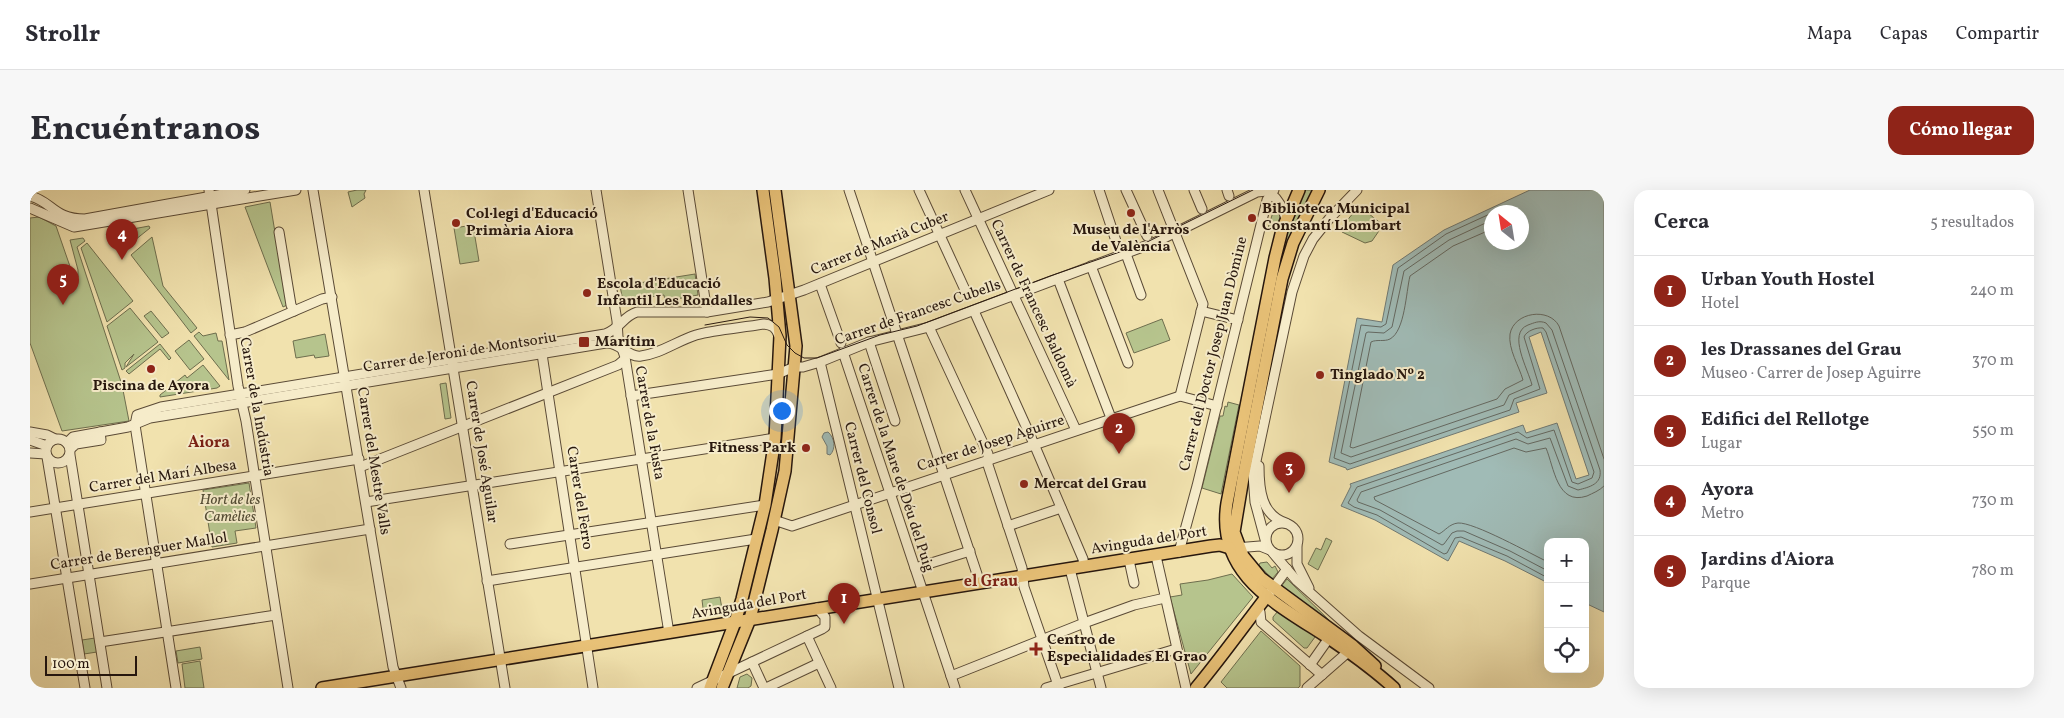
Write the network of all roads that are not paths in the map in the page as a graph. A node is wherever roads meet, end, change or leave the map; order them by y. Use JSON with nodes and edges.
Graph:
{"nodes":[{"id":1,"x":246,"y":190,"type":"edge"},
{"id":2,"x":296,"y":190,"type":"edge"},
{"id":3,"x":313,"y":190,"type":"edge"},
{"id":4,"x":424,"y":190,"type":"edge"},
{"id":5,"x":596,"y":190,"type":"edge"},
{"id":6,"x":688,"y":190,"type":"edge"},
{"id":7,"x":763,"y":190,"type":"edge"},
{"id":8,"x":775,"y":190,"type":"edge"},
{"id":9,"x":849,"y":190,"type":"edge"},
{"id":10,"x":919,"y":190,"type":"edge"},
{"id":11,"x":965,"y":190,"type":"edge"},
{"id":12,"x":1049,"y":190,"type":"edge"},
{"id":13,"x":1099,"y":190,"type":"edge"},
{"id":14,"x":1126,"y":190,"type":"edge"},
{"id":15,"x":1158,"y":190,"type":"edge"},
{"id":16,"x":1194,"y":190,"type":"edge"},
{"id":17,"x":1300,"y":190,"type":"edge"},
{"id":18,"x":1319,"y":190,"type":"edge"},
{"id":19,"x":1357,"y":190,"type":"edge"},
{"id":20,"x":1272,"y":192,"type":"edge"},
{"id":21,"x":1027,"y":194,"type":"edge"},
{"id":22,"x":31,"y":196,"type":"edge"},
{"id":23,"x":210,"y":197,"type":"edge"},
{"id":24,"x":30,"y":208,"type":"edge"},
{"id":25,"x":1202,"y":209,"type":"dead end"},
{"id":26,"x":979,"y":219,"type":"junction"},
{"id":27,"x":1286,"y":219,"type":"junction"},
{"id":28,"x":279,"y":232,"type":"dead end"},
{"id":29,"x":940,"y":234,"type":"junction"},
{"id":30,"x":1174,"y":234,"type":"junction"},
{"id":31,"x":1147,"y":236,"type":"dead end"},
{"id":32,"x":1122,"y":250,"type":"junction"},
{"id":33,"x":872,"y":262,"type":"junction"},
{"id":34,"x":1091,"y":266,"type":"junction"},
{"id":35,"x":1058,"y":279,"type":"junction"},
{"id":36,"x":820,"y":284,"type":"junction"},
{"id":37,"x":966,"y":292,"type":"dead end"},
{"id":38,"x":790,"y":294,"type":"junction"},
{"id":39,"x":1014,"y":295,"type":"junction"},
{"id":40,"x":1141,"y":295,"type":"dead end"},
{"id":41,"x":332,"y":297,"type":"junction"},
{"id":42,"x":777,"y":300,"type":"junction"},
{"id":43,"x":294,"y":311,"type":"junction"},
{"id":44,"x":974,"y":311,"type":"junction"},
{"id":45,"x":1201,"y":311,"type":"junction"},
{"id":46,"x":707,"y":312,"type":"junction"},
{"id":47,"x":1238,"y":320,"type":"junction"},
{"id":48,"x":618,"y":327,"type":"junction"},
{"id":49,"x":929,"y":327,"type":"junction"},
{"id":50,"x":897,"y":334,"type":"junction"},
{"id":51,"x":230,"y":335,"type":"junction"},
{"id":52,"x":780,"y":336,"type":"junction"},
{"id":53,"x":869,"y":342,"type":"junction"},
{"id":54,"x":622,"y":347,"type":"junction"},
{"id":55,"x":842,"y":348,"type":"junction"},
{"id":56,"x":542,"y":354,"type":"junction"},
{"id":57,"x":624,"y":360,"type":"junction"},
{"id":58,"x":820,"y":362,"type":"junction"},
{"id":59,"x":452,"y":363,"type":"junction"},
{"id":60,"x":1128,"y":363,"type":"dead end"},
{"id":61,"x":794,"y":367,"type":"junction"},
{"id":62,"x":778,"y":374,"type":"junction"},
{"id":63,"x":346,"y":382,"type":"junction"},
{"id":64,"x":548,"y":394,"type":"junction"},
{"id":65,"x":632,"y":396,"type":"junction"},
{"id":66,"x":1180,"y":396,"type":"junction"},
{"id":67,"x":240,"y":398,"type":"junction"},
{"id":68,"x":1217,"y":406,"type":"junction"},
{"id":69,"x":1111,"y":418,"type":"junction"},
{"id":70,"x":895,"y":422,"type":"dead end"},
{"id":71,"x":135,"y":425,"type":"junction"},
{"id":72,"x":1264,"y":426,"type":"junction"},
{"id":73,"x":462,"y":427,"type":"junction"},
{"id":74,"x":1076,"y":430,"type":"junction"},
{"id":75,"x":30,"y":432,"type":"edge"},
{"id":76,"x":775,"y":438,"type":"junction"},
{"id":77,"x":55,"y":439,"type":"junction"},
{"id":78,"x":30,"y":440,"type":"edge"},
{"id":79,"x":1034,"y":444,"type":"junction"},
{"id":80,"x":69,"y":449,"type":"junction"},
{"id":81,"x":47,"y":452,"type":"junction"},
{"id":82,"x":30,"y":453,"type":"edge"},
{"id":83,"x":642,"y":458,"type":"junction"},
{"id":84,"x":988,"y":460,"type":"junction"},
{"id":85,"x":360,"y":463,"type":"junction"},
{"id":86,"x":561,"y":471,"type":"junction"},
{"id":87,"x":944,"y":474,"type":"junction"},
{"id":88,"x":254,"y":476,"type":"junction"},
{"id":89,"x":472,"y":485,"type":"junction"},
{"id":90,"x":889,"y":492,"type":"junction"},
{"id":91,"x":145,"y":493,"type":"junction"},
{"id":92,"x":366,"y":502,"type":"junction"},
{"id":93,"x":78,"y":504,"type":"junction"},
{"id":94,"x":765,"y":505,"type":"junction"},
{"id":95,"x":855,"y":505,"type":"junction"},
{"id":96,"x":56,"y":508,"type":"junction"},
{"id":97,"x":1061,"y":508,"type":"junction"},
{"id":98,"x":30,"y":512,"type":"edge"},
{"id":99,"x":774,"y":520,"type":"junction"},
{"id":100,"x":652,"y":522,"type":"junction"},
{"id":101,"x":1286,"y":523,"type":"junction"},
{"id":102,"x":1008,"y":526,"type":"junction"},
{"id":103,"x":370,"y":529,"type":"junction"},
{"id":104,"x":571,"y":535,"type":"junction"},
{"id":105,"x":756,"y":539,"type":"junction"},
{"id":106,"x":1230,"y":543,"type":"junction"},
{"id":107,"x":510,"y":544,"type":"dead end"},
{"id":108,"x":265,"y":545,"type":"junction"},
{"id":109,"x":1297,"y":546,"type":"junction"},
{"id":110,"x":1270,"y":549,"type":"junction"},
{"id":111,"x":970,"y":551,"type":"junction"},
{"id":112,"x":1179,"y":552,"type":"junction"},
{"id":113,"x":656,"y":554,"type":"junction"},
{"id":114,"x":1156,"y":556,"type":"junction"},
{"id":115,"x":1129,"y":560,"type":"junction"},
{"id":116,"x":157,"y":563,"type":"junction"},
{"id":117,"x":1084,"y":566,"type":"junction"},
{"id":118,"x":576,"y":568,"type":"junction"},
{"id":119,"x":915,"y":568,"type":"junction"},
{"id":120,"x":1070,"y":569,"type":"junction"},
{"id":121,"x":1287,"y":569,"type":"junction"},
{"id":122,"x":90,"y":574,"type":"junction"},
{"id":123,"x":1023,"y":576,"type":"junction"},
{"id":124,"x":67,"y":578,"type":"junction"},
{"id":125,"x":487,"y":581,"type":"junction"},
{"id":126,"x":980,"y":583,"type":"junction"},
{"id":127,"x":1134,"y":583,"type":"dead end"},
{"id":128,"x":30,"y":584,"type":"edge"},
{"id":129,"x":922,"y":592,"type":"junction"},
{"id":130,"x":1271,"y":595,"type":"junction"},
{"id":131,"x":1165,"y":598,"type":"junction"},
{"id":132,"x":878,"y":600,"type":"junction"},
{"id":133,"x":1319,"y":600,"type":"junction"},
{"id":134,"x":817,"y":608,"type":"junction"},
{"id":135,"x":1260,"y":612,"type":"junction"},
{"id":136,"x":276,"y":615,"type":"junction"},
{"id":137,"x":750,"y":619,"type":"junction"},
{"id":138,"x":735,"y":622,"type":"junction"},
{"id":139,"x":1084,"y":623,"type":"junction"},
{"id":140,"x":168,"y":632,"type":"junction"},
{"id":141,"x":669,"y":633,"type":"junction"},
{"id":142,"x":807,"y":636,"type":"junction"},
{"id":143,"x":1237,"y":637,"type":"junction"},
{"id":144,"x":1329,"y":638,"type":"junction"},
{"id":145,"x":1042,"y":640,"type":"junction"},
{"id":146,"x":100,"y":642,"type":"junction"},
{"id":147,"x":587,"y":646,"type":"junction"},
{"id":148,"x":1176,"y":649,"type":"junction"},
{"id":149,"x":1348,"y":652,"type":"junction"},
{"id":150,"x":500,"y":660,"type":"junction"},
{"id":151,"x":752,"y":662,"type":"junction"},
{"id":152,"x":820,"y":663,"type":"junction"},
{"id":153,"x":1310,"y":665,"type":"junction"},
{"id":154,"x":1097,"y":672,"type":"junction"},
{"id":155,"x":729,"y":673,"type":"junction"},
{"id":156,"x":1322,"y":675,"type":"junction"},
{"id":157,"x":951,"y":676,"type":"junction"},
{"id":158,"x":397,"y":677,"type":"junction"},
{"id":159,"x":712,"y":684,"type":"edge"},
{"id":160,"x":1391,"y":685,"type":"edge"},
{"id":161,"x":1058,"y":686,"type":"edge"},
{"id":162,"x":85,"y":688,"type":"edge"},
{"id":163,"x":107,"y":688,"type":"edge"},
{"id":164,"x":176,"y":688,"type":"edge"},
{"id":165,"x":288,"y":688,"type":"edge"},
{"id":166,"x":322,"y":688,"type":"edge"},
{"id":167,"x":401,"y":688,"type":"edge"},
{"id":168,"x":505,"y":688,"type":"edge"},
{"id":169,"x":593,"y":688,"type":"edge"},
{"id":170,"x":697,"y":688,"type":"edge"},
{"id":171,"x":722,"y":688,"type":"edge"},
{"id":172,"x":765,"y":688,"type":"edge"},
{"id":173,"x":831,"y":688,"type":"edge"},
{"id":174,"x":899,"y":688,"type":"edge"},
{"id":175,"x":955,"y":688,"type":"edge"},
{"id":176,"x":1046,"y":688,"type":"edge"},
{"id":177,"x":1101,"y":688,"type":"edge"},
{"id":178,"x":1186,"y":688,"type":"edge"},
{"id":179,"x":1196,"y":688,"type":"edge"},
{"id":180,"x":1307,"y":688,"type":"edge"},
{"id":181,"x":1429,"y":688,"type":"edge"}],
"edges":[{"from":1,"to":23,"type":"street"},
{"from":2,"to":23,"type":"street"},
{"from":3,"to":41,"type":"street","name":"Carrer del Mestre Valls"},
{"from":4,"to":59,"type":"street","name":"Carrer de José Aguilar"},
{"from":5,"to":48,"type":"street","name":"Carrer de la Fusta"},
{"from":6,"to":46,"type":"street"},
{"from":7,"to":42,"type":"main road"},
{"from":8,"to":38,"type":"main road"},
{"from":9,"to":33,"type":"street"},
{"from":10,"to":29,"type":"street"},
{"from":11,"to":26,"type":"street","name":"Carrer de Francesc Baldomà"},
{"from":12,"to":21,"type":"street","name":"Carrer de Marià Cuber"},
{"from":13,"to":32,"type":"street"},
{"from":14,"to":31,"type":"street"},
{"from":15,"to":30,"type":"street"},
{"from":16,"to":25,"type":"street"},
{"from":17,"to":27,"type":"main road"},
{"from":18,"to":106,"type":"main road"},
{"from":19,"to":72,"type":"street"},
{"from":20,"to":27,"type":"street"},
{"from":20,"to":30,"type":"street","name":"Carrer de Francesc Cubells"},
{"from":20,"to":47,"type":"street","name":"Carrer del Doctor Josep Juan Dòmine"},
{"from":21,"to":26,"type":"street","name":"Carrer de Marià Cuber"},
{"from":22,"to":23,"type":"street"},
{"from":23,"to":24,"type":"street"},
{"from":23,"to":51,"type":"street","name":"Carrer de la Indústria"},
{"from":26,"to":29,"type":"street","name":"Carrer de Marià Cuber"},
{"from":26,"to":39,"type":"street","name":"Carrer de Francesc Baldomà"},
{"from":27,"to":106,"type":"main road"},
{"from":28,"to":43,"type":"street"},
{"from":29,"to":33,"type":"street","name":"Carrer de Marià Cuber"},
{"from":29,"to":37,"type":"street"},
{"from":30,"to":32,"type":"street","name":"Carrer de Francesc Cubells"},
{"from":30,"to":45,"type":"street"},
{"from":32,"to":34,"type":"street","name":"Carrer de Francesc Cubells"},
{"from":32,"to":40,"type":"street"},
{"from":33,"to":36,"type":"street","name":"Carrer de Marià Cuber"},
{"from":33,"to":50,"type":"street"},
{"from":34,"to":35,"type":"street","name":"Carrer de Francesc Cubells"},
{"from":34,"to":60,"type":"street"},
{"from":35,"to":39,"type":"street","name":"Carrer de Francesc Cubells"},
{"from":35,"to":69,"type":"street"},
{"from":36,"to":38,"type":"street","name":"Carrer de Marià Cuber"},
{"from":36,"to":55,"type":"street","name":"Carrer de la Mare de Déu del Puig"},
{"from":38,"to":42,"type":"street","name":"Carrer de Marià Cuber"},
{"from":38,"to":61,"type":"main road"},
{"from":39,"to":44,"type":"street","name":"Carrer de Francesc Cubells"},
{"from":39,"to":74,"type":"street","name":"Carrer de Francesc Baldomà"},
{"from":41,"to":43,"type":"street"},
{"from":41,"to":63,"type":"street","name":"Carrer del Mestre Valls"},
{"from":42,"to":46,"type":"street","name":"Carrer de Jeroni de Montsoriu"},
{"from":42,"to":52,"type":"main road"},
{"from":43,"to":51,"type":"street"},
{"from":44,"to":49,"type":"street","name":"Carrer de Francesc Cubells"},
{"from":44,"to":79,"type":"street"},
{"from":45,"to":47,"type":"street"},
{"from":45,"to":66,"type":"street"},
{"from":46,"to":48,"type":"street","name":"Carrer de Jeroni de Montsoriu"},
{"from":47,"to":68,"type":"street","name":"Carrer del Doctor Josep Juan Dòmine"},
{"from":48,"to":54,"type":"street","name":"Carrer de la Fusta"},
{"from":48,"to":59,"type":"street","name":"Carrer de Jeroni de Montsoriu"},
{"from":49,"to":50,"type":"street","name":"Carrer de Francesc Cubells"},
{"from":49,"to":84,"type":"street"},
{"from":50,"to":53,"type":"street","name":"Carrer de Francesc Cubells"},
{"from":50,"to":87,"type":"street"},
{"from":51,"to":67,"type":"street","name":"Carrer de la Indústria"},
{"from":52,"to":54,"type":"street","name":"Carrer de Jeroni de Montsoriu"},
{"from":52,"to":62,"type":"main road"},
{"from":53,"to":55,"type":"street","name":"Carrer de Francesc Cubells"},
{"from":53,"to":70,"type":"street"},
{"from":54,"to":56,"type":"street","name":"Carrer de Jeroni de Montsoriu"},
{"from":54,"to":57,"type":"street","name":"Carrer de la Fusta"},
{"from":55,"to":58,"type":"street","name":"Carrer de Francesc Cubells"},
{"from":55,"to":90,"type":"street","name":"Carrer de la Mare de Déu del Puig"},
{"from":56,"to":59,"type":"street","name":"Carrer de Jeroni de Montsoriu"},
{"from":56,"to":64,"type":"street","name":"Carrer del Ferro"},
{"from":57,"to":64,"type":"street","name":"Carrer del Marí Albesa"},
{"from":57,"to":65,"type":"street","name":"Carrer de la Fusta"},
{"from":58,"to":61,"type":"street","name":"Carrer de Francesc Cubells"},
{"from":58,"to":95,"type":"street","name":"Carrer del Consol"},
{"from":59,"to":63,"type":"street","name":"Carrer de Jeroni de Montsoriu"},
{"from":59,"to":73,"type":"street","name":"Carrer de José Aguilar"},
{"from":61,"to":62,"type":"street","name":"Carrer de Francesc Cubells"},
{"from":61,"to":99,"type":"main road"},
{"from":62,"to":65,"type":"street","name":"Carrer de Francesc Cubells"},
{"from":62,"to":76,"type":"main road"},
{"from":63,"to":67,"type":"street","name":"Carrer de Jeroni de Montsoriu"},
{"from":63,"to":85,"type":"street","name":"Carrer del Mestre Valls"},
{"from":64,"to":73,"type":"street","name":"Carrer del Marí Albesa"},
{"from":64,"to":86,"type":"street","name":"Carrer del Ferro"},
{"from":65,"to":83,"type":"street","name":"Carrer de la Fusta"},
{"from":66,"to":68,"type":"street"},
{"from":66,"to":69,"type":"street","name":"Carrer de Josep Aguirre"},
{"from":67,"to":71,"type":"street","name":"Carrer de Jeroni de Montsoriu"},
{"from":67,"to":88,"type":"street","name":"Carrer de la Indústria"},
{"from":68,"to":112,"type":"street","name":"Carrer del Doctor Josep Juan Dòmine"},
{"from":69,"to":74,"type":"street","name":"Carrer de Josep Aguirre"},
{"from":71,"to":80,"type":"street"},
{"from":71,"to":91,"type":"street"},
{"from":72,"to":101,"type":"street"},
{"from":72,"to":110,"type":"street"},
{"from":73,"to":85,"type":"street","name":"Carrer del Marí Albesa"},
{"from":73,"to":89,"type":"street","name":"Carrer de José Aguilar"},
{"from":74,"to":79,"type":"street","name":"Carrer de Josep Aguirre"},
{"from":75,"to":77,"type":"street"},
{"from":76,"to":83,"type":"street"},
{"from":76,"to":94,"type":"main road"},
{"from":77,"to":80,"type":"street"},
{"from":77,"to":81,"type":"street"},
{"from":78,"to":81,"type":"street"},
{"from":79,"to":84,"type":"street","name":"Carrer de Josep Aguirre"},
{"from":79,"to":97,"type":"street"},
{"from":80,"to":81,"type":"street"},
{"from":80,"to":93,"type":"street"},
{"from":81,"to":82,"type":"street"},
{"from":81,"to":96,"type":"street"},
{"from":83,"to":86,"type":"street"},
{"from":83,"to":100,"type":"street","name":"Carrer de la Fusta"},
{"from":84,"to":87,"type":"street","name":"Carrer de Josep Aguirre"},
{"from":84,"to":102,"type":"street"},
{"from":85,"to":88,"type":"street","name":"Carrer del Marí Albesa"},
{"from":85,"to":92,"type":"street","name":"Carrer del Mestre Valls"},
{"from":86,"to":89,"type":"street"},
{"from":86,"to":104,"type":"street","name":"Carrer del Ferro"},
{"from":87,"to":90,"type":"street","name":"Carrer de Josep Aguirre"},
{"from":87,"to":111,"type":"street"},
{"from":88,"to":91,"type":"street","name":"Carrer del Marí Albesa"},
{"from":88,"to":108,"type":"street","name":"Carrer de la Indústria"},
{"from":89,"to":92,"type":"street"},
{"from":89,"to":125,"type":"street","name":"Carrer de José Aguilar"},
{"from":90,"to":95,"type":"street","name":"Carrer de Josep Aguirre"},
{"from":90,"to":119,"type":"street","name":"Carrer de la Mare de Déu del Puig"},
{"from":91,"to":93,"type":"street","name":"Carrer del Marí Albesa"},
{"from":91,"to":116,"type":"street"},
{"from":92,"to":103,"type":"street","name":"Carrer del Mestre Valls"},
{"from":93,"to":96,"type":"street","name":"Carrer del Marí Albesa"},
{"from":93,"to":122,"type":"street"},
{"from":94,"to":100,"type":"street"},
{"from":94,"to":105,"type":"main road"},
{"from":95,"to":99,"type":"street","name":"Carrer de Josep Aguirre"},
{"from":95,"to":132,"type":"street","name":"Carrer del Consol"},
{"from":96,"to":98,"type":"street","name":"Carrer del Marí Albesa"},
{"from":96,"to":124,"type":"street"},
{"from":97,"to":102,"type":"street"},
{"from":97,"to":117,"type":"street"},
{"from":99,"to":137,"type":"main road"},
{"from":100,"to":104,"type":"street"},
{"from":100,"to":113,"type":"street","name":"Carrer de la Fusta"},
{"from":101,"to":109,"type":"street"},
{"from":101,"to":110,"type":"street"},
{"from":102,"to":123,"type":"street"},
{"from":103,"to":108,"type":"street","name":"Carrer de Berenguer Mallol"},
{"from":103,"to":158,"type":"street","name":"Carrer del Mestre Valls"},
{"from":104,"to":107,"type":"street"},
{"from":104,"to":118,"type":"street","name":"Carrer del Ferro"},
{"from":105,"to":113,"type":"street"},
{"from":105,"to":138,"type":"main road"},
{"from":106,"to":110,"type":"street"},
{"from":106,"to":112,"type":"main road","name":"Avinguda del Port"},
{"from":106,"to":130,"type":"main road"},
{"from":108,"to":116,"type":"street","name":"Carrer de Berenguer Mallol"},
{"from":108,"to":136,"type":"street","name":"Carrer de la Indústria"},
{"from":109,"to":110,"type":"street"},
{"from":109,"to":133,"type":"street"},
{"from":110,"to":121,"type":"street"},
{"from":111,"to":119,"type":"street"},
{"from":111,"to":126,"type":"street"},
{"from":112,"to":114,"type":"main road","name":"Avinguda del Port"},
{"from":113,"to":118,"type":"street"},
{"from":113,"to":141,"type":"street","name":"Carrer de la Fusta"},
{"from":114,"to":115,"type":"main road","name":"Avinguda del Port"},
{"from":114,"to":131,"type":"street"},
{"from":115,"to":117,"type":"main road","name":"Avinguda del Port"},
{"from":115,"to":127,"type":"street"},
{"from":116,"to":122,"type":"street","name":"Carrer de Berenguer Mallol"},
{"from":116,"to":140,"type":"street"},
{"from":117,"to":120,"type":"main road","name":"Avinguda del Port"},
{"from":118,"to":125,"type":"street"},
{"from":118,"to":147,"type":"street","name":"Carrer del Ferro"},
{"from":119,"to":129,"type":"street","name":"Carrer de la Mare de Déu del Puig"},
{"from":120,"to":123,"type":"main road","name":"Avinguda del Port"},
{"from":120,"to":139,"type":"street"},
{"from":121,"to":130,"type":"street"},
{"from":121,"to":133,"type":"street"},
{"from":122,"to":124,"type":"street","name":"Carrer de Berenguer Mallol"},
{"from":122,"to":146,"type":"street"},
{"from":123,"to":126,"type":"main road","name":"Avinguda del Port"},
{"from":123,"to":145,"type":"street"},
{"from":124,"to":128,"type":"street","name":"Carrer de Berenguer Mallol"},
{"from":124,"to":162,"type":"street"},
{"from":125,"to":150,"type":"street","name":"Carrer de José Aguilar"},
{"from":126,"to":129,"type":"main road","name":"Avinguda del Port"},
{"from":129,"to":132,"type":"main road","name":"Avinguda del Port"},
{"from":129,"to":157,"type":"street","name":"Carrer de la Mare de Déu del Puig"},
{"from":130,"to":135,"type":"main road"},
{"from":130,"to":143,"type":"main road"},
{"from":130,"to":144,"type":"main road"},
{"from":130,"to":160,"type":"main road"},
{"from":131,"to":139,"type":"street"},
{"from":131,"to":148,"type":"street"},
{"from":132,"to":134,"type":"main road","name":"Avinguda del Port"},
{"from":132,"to":174,"type":"street","name":"Carrer del Consol"},
{"from":133,"to":181,"type":"street"},
{"from":134,"to":137,"type":"main road","name":"Avinguda del Port"},
{"from":134,"to":142,"type":"street"},
{"from":135,"to":143,"type":"main road"},
{"from":135,"to":153,"type":"street"},
{"from":136,"to":140,"type":"street"},
{"from":136,"to":165,"type":"street","name":"Carrer de la Indústria"},
{"from":137,"to":138,"type":"main road","name":"Avinguda del Port"},
{"from":137,"to":155,"type":"main road"},
{"from":138,"to":141,"type":"main road","name":"Avinguda del Port"},
{"from":138,"to":159,"type":"main road"},
{"from":139,"to":145,"type":"street"},
{"from":139,"to":154,"type":"street"},
{"from":140,"to":146,"type":"street"},
{"from":140,"to":164,"type":"street"},
{"from":141,"to":147,"type":"main road","name":"Avinguda del Port"},
{"from":142,"to":151,"type":"street"},
{"from":142,"to":152,"type":"street"},
{"from":143,"to":179,"type":"main road"},
{"from":144,"to":149,"type":"main road"},
{"from":144,"to":153,"type":"street"},
{"from":145,"to":157,"type":"street"},
{"from":145,"to":161,"type":"street"},
{"from":146,"to":163,"type":"street"},
{"from":147,"to":150,"type":"main road","name":"Avinguda del Port"},
{"from":147,"to":169,"type":"street","name":"Carrer del Ferro"},
{"from":148,"to":154,"type":"street"},
{"from":148,"to":178,"type":"street"},
{"from":149,"to":156,"type":"street"},
{"from":149,"to":160,"type":"main road"},
{"from":150,"to":158,"type":"main road","name":"Avinguda del Port"},
{"from":150,"to":168,"type":"street","name":"Carrer de José Aguilar"},
{"from":151,"to":155,"type":"street"},
{"from":151,"to":172,"type":"street"},
{"from":152,"to":172,"type":"street"},
{"from":152,"to":173,"type":"street"},
{"from":153,"to":156,"type":"street"},
{"from":154,"to":161,"type":"street"},
{"from":154,"to":177,"type":"street"},
{"from":155,"to":159,"type":"street"},
{"from":155,"to":171,"type":"main road"},
{"from":156,"to":180,"type":"street"},
{"from":157,"to":175,"type":"street","name":"Carrer de la Mare de Déu del Puig"},
{"from":158,"to":166,"type":"main road","name":"Avinguda del Port"},
{"from":158,"to":167,"type":"street","name":"Carrer del Mestre Valls"},
{"from":159,"to":170,"type":"street"},
{"from":161,"to":176,"type":"street"}]}
